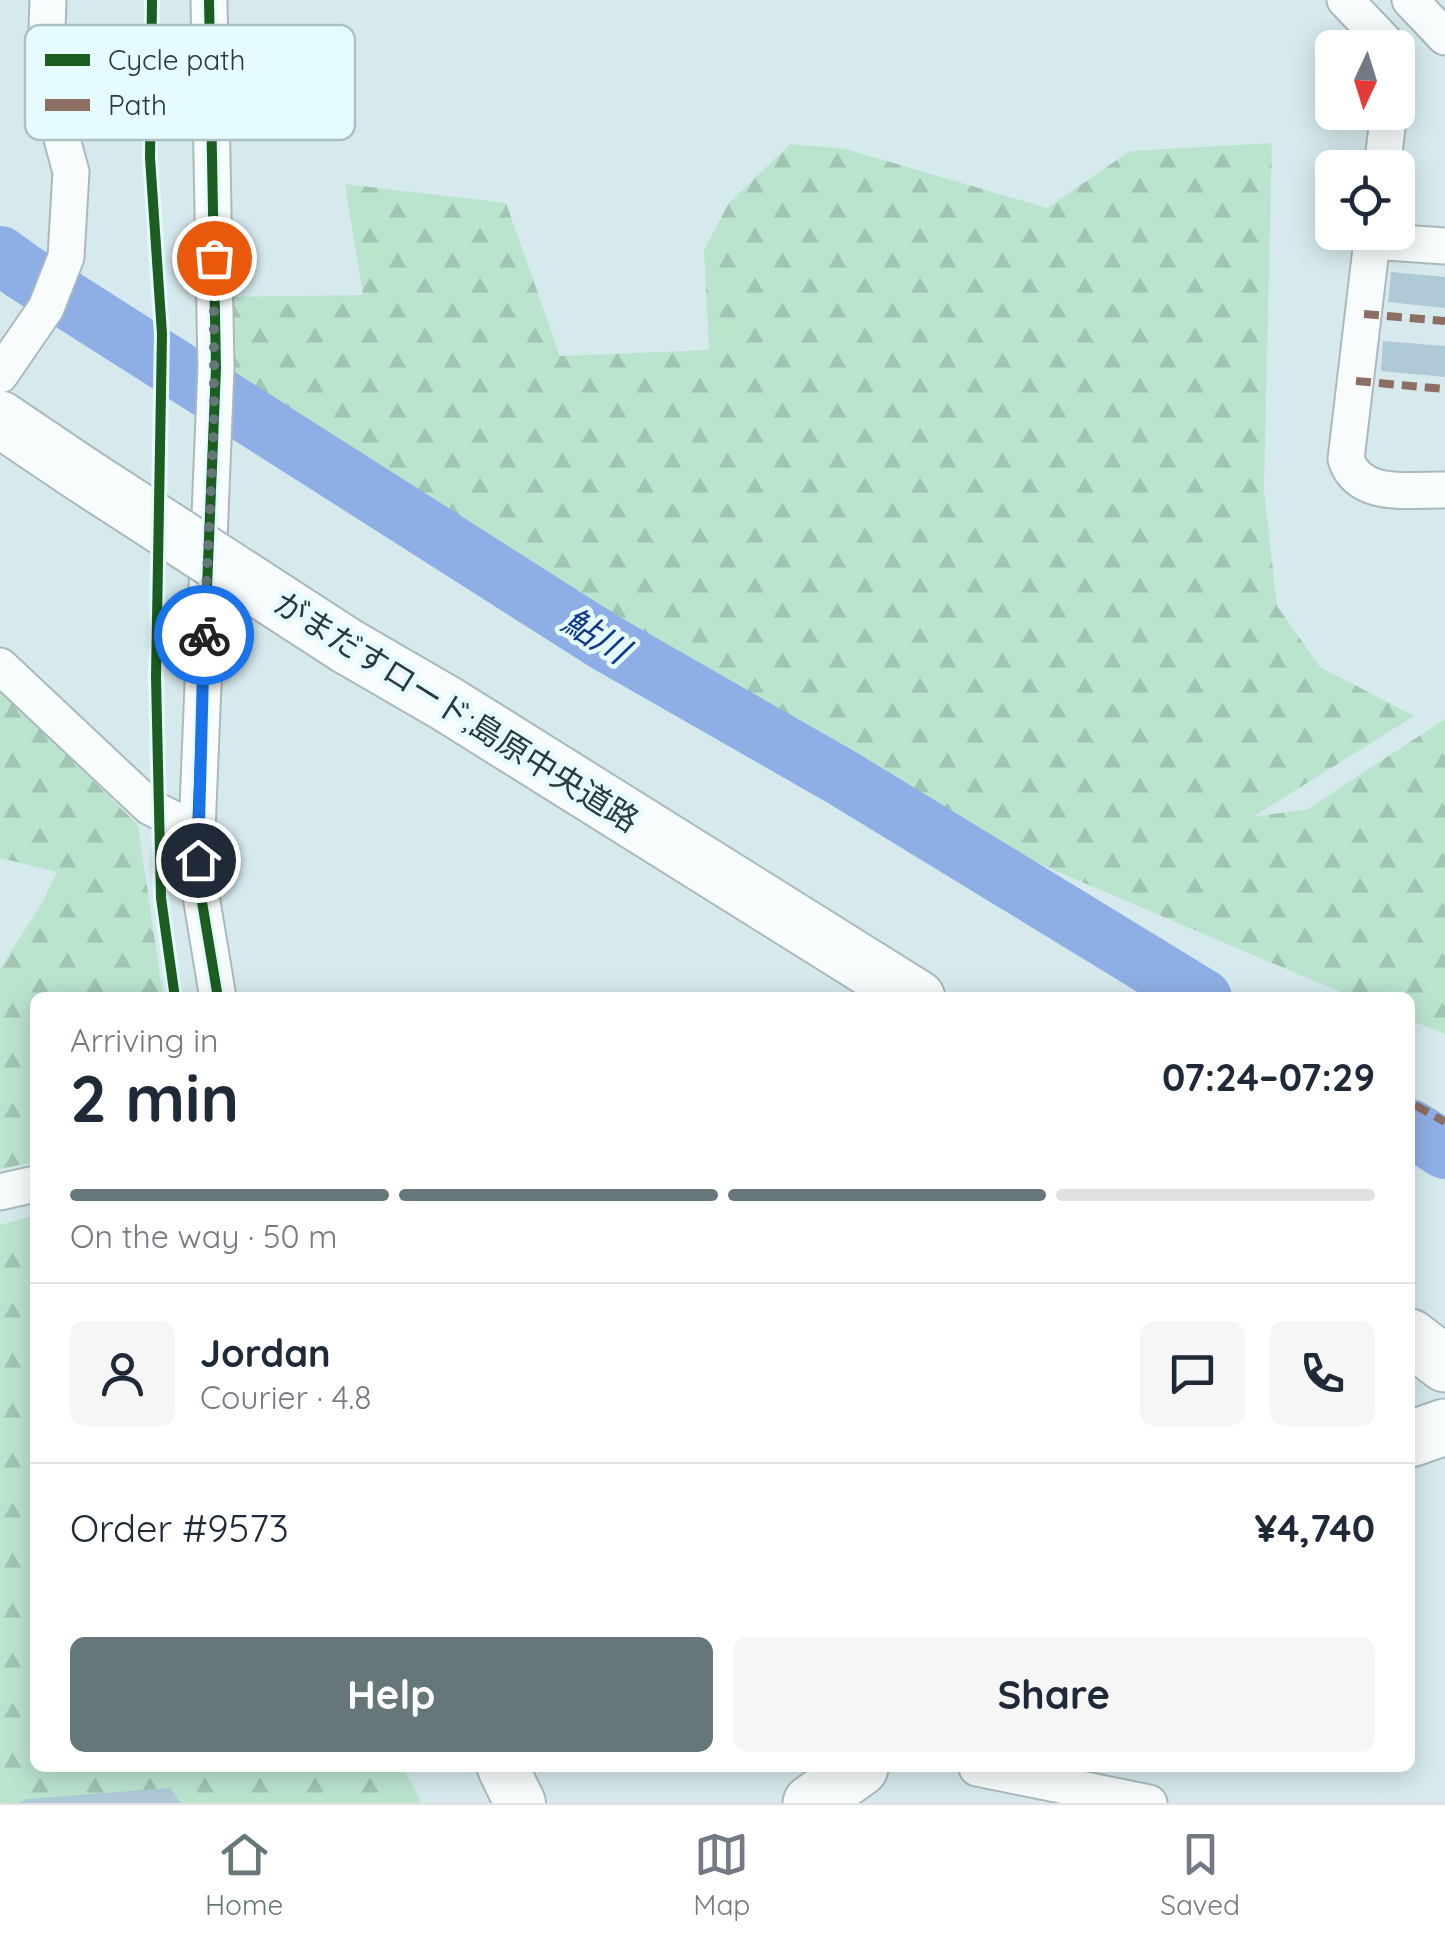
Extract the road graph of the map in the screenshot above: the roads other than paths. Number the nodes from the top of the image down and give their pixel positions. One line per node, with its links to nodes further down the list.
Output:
1 (48, 0): 5 (street)
2 (210, 0): 6 (street)
3 (1345, 0): 7 (street)
4 (1410, 0): 8 (street)
5 (47, 25)
6 (210, 25)
7 (1374, 30)
8 (1445, 37)
9 (62, 140): 14 (street)
10 (212, 140): 18 (street)
11 (1415, 242): 12 (street)
12 (1445, 246)
13 (1370, 250): 16 (street)
14 (0, 375)
15 (0, 419): 20 (highway, がまだすロード;島原中央道路, bridge)
16 (1445, 490)
17 (0, 666): 18 (street)
18 (197, 831): 19 (street)
19 (223, 992)
20 (908, 992)
21 (30, 1185): 22 (street)
22 (0, 1192)
23 (1445, 1427): 24 (highway)
24 (1415, 1437)
25 (505, 1772): 28 (street)
26 (854, 1772): 29 (highway)
27 (997, 1772): 30 (street)
28 (520, 1803)
29 (810, 1803)
30 (1149, 1803)

